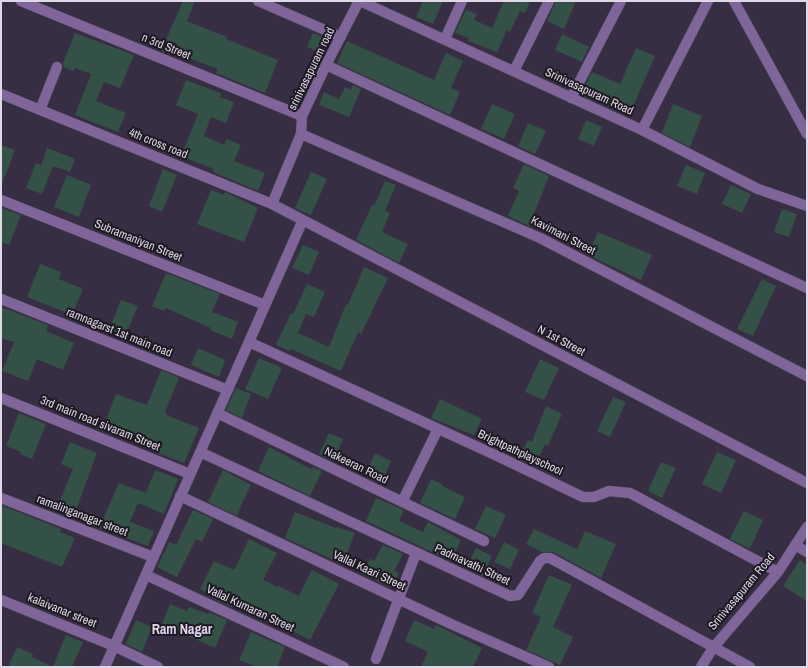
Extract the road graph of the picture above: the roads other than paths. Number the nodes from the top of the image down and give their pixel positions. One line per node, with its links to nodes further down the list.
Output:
1 (21, 1): 17 (street, n 3rd Street)
2 (258, 1): 9 (street)
3 (360, 1): 9 (street, srinivasapuram road); 10 (street, Srinivasapuram Road)
4 (462, 1): 10 (street)
5 (549, 1): 13 (street)
6 (621, 1): 15 (street)
7 (708, 1): 18 (street)
8 (734, 1): 20 (street)
9 (341, 37): 11 (street, srinivasapuram road)
10 (445, 39): 13 (street, Srinivasapuram Road)
11 (326, 65): 17 (street, srinivasapuram road); 25 (street)
12 (57, 67): 16 (street)
13 (514, 71): 15 (street, Srinivasapuram Road)
14 (1, 94): 16 (street, 4th cross road)
15 (571, 98): 18 (street, Srinivasapuram Road)
16 (40, 110): 22 (street, 4th cross road)
17 (302, 116): 19 (street, srinivasapuram road)
18 (642, 130): 23 (street, Srinivasapuram Road)
19 (301, 134): 22 (street, srinivasapuram road); 29 (street, Kavimani Street)
20 (807, 134)
21 (1, 200): 27 (street, Subramaniyan Street)
22 (272, 204): 24 (street, 4th cross road)
23 (807, 206)
24 (302, 222): 27 (street); 36 (street, N 1st Street)
25 (807, 288)
26 (1, 299): 30 (street, ramnagarst 1st main road)
27 (265, 305): 28 (street)
28 (249, 342): 30 (street); 33 (street, Brightpathplayschool)
29 (807, 376)
30 (228, 390): 32 (street)
31 (1, 398): 35 (street, 3rd main road sivaram Street)
32 (217, 413): 34 (street); 39 (street, Nakeeran Road)
33 (438, 428): 39 (street); 46 (street, Brightpathplayschool)
34 (200, 452): 35 (street); 44 (street, Padmavathi Street)
35 (190, 474): 37 (street)
36 (807, 483)
37 (180, 496): 45 (street); 48 (street, Vallal Kaari Street)
38 (1, 498): 45 (street, ramalinganagar street)
39 (402, 502): 41 (street, Nakeeran Road)
40 (807, 527): 42 (street, Srinivasapuram Road)
41 (484, 541)
42 (795, 545): 43 (street); 46 (street, Srinivasapuram Road)
43 (807, 552)
44 (416, 553): 48 (street); 51 (street, Padmavathi Street)
45 (154, 557): 47 (street)
46 (778, 572): 51 (street, Srinivasapuram Road)
47 (146, 575): 50 (street); 55 (street, Vallal Kumaran Street)
48 (399, 599): 52 (street); 56 (street, Vallal Kaari Street)
49 (1, 600): 50 (street, kalaivanar street)
50 (114, 646): 53 (street); 54 (street, kalaivanar street)
51 (713, 648): 57 (street, Srinivasapuram Road); 58 (street)
52 (376, 659)
53 (105, 667)
54 (158, 667)
55 (344, 667)
56 (548, 667)
57 (701, 667)
58 (750, 667)

